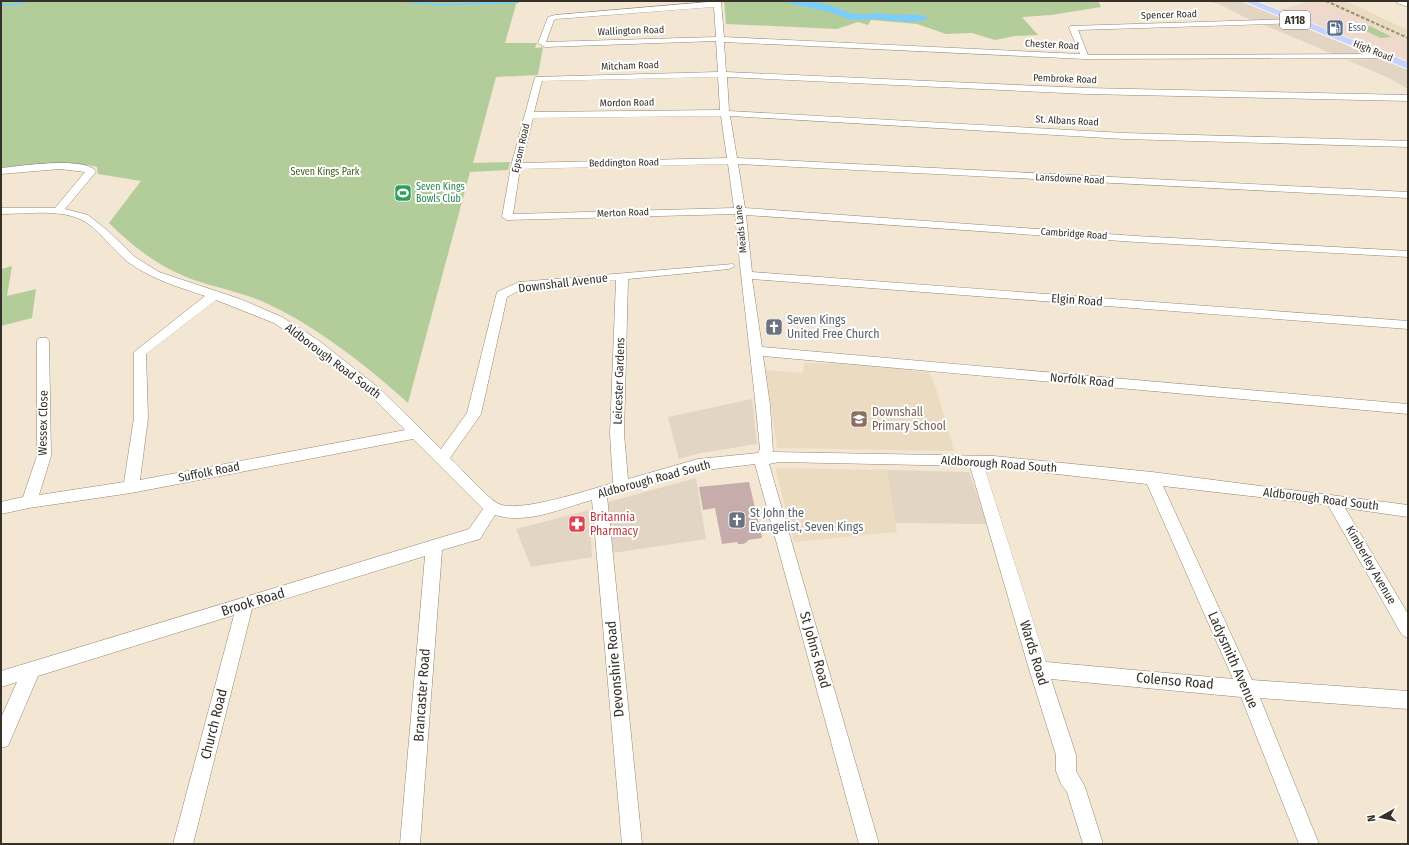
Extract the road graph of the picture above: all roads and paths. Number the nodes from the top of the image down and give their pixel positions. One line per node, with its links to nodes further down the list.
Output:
1 (1248, 1): 4 (main road, High Road / A118)
2 (717, 3): 3 (street); 5 (street, Meads Lane)
3 (667, 4): 5 (street, Wallington Road)
4 (1297, 20): 6 (main road, High Road / A118); 7 (street, Spencer Road)
5 (720, 39): 7 (street, Chester Road); 9 (street, Meads Lane)
6 (1384, 56): 7 (street, Chester Road); 8 (main road, High Road / A118)
7 (1085, 57)
8 (1408, 66)
9 (722, 74): 10 (street, Mitcham Road); 11 (street, Pembroke Road); 12 (street, Meads Lane)
10 (538, 79): 13 (street, Epsom Road)
11 (1408, 98)
12 (725, 113): 13 (street, Mordon Road); 14 (street, St. Albans Road); 15 (street, Meads Lane)
13 (528, 115): 16 (street, Epsom Road)
14 (1408, 144)
15 (732, 161): 16 (street, Beddington Road); 18 (street, Lansdowne Road); 21 (street, Meads Lane)
16 (516, 166): 22 (street, Epsom Road)
17 (1, 171): 20 (street)
18 (1408, 195)
19 (1, 211): 20 (street, Aldborough Road South)
20 (58, 211): 27 (street, Aldborough Road South)
21 (740, 211): 22 (street, Merton Road); 23 (street, Cambridge Road); 25 (street, Meads Lane)
22 (507, 217)
23 (1408, 254)
24 (729, 266): 26 (street, Downshall Avenue)
25 (746, 275): 28 (street, Elgin Road); 30 (street, Meads Lane)
26 (622, 276): 33 (street, Downshall Avenue); 38 (street, Leicester Gardens)
27 (213, 296): 32 (street, Aldborough Road South); 37 (street)
28 (1408, 325)
29 (43, 341): 41 (street, Wessex Close)
30 (756, 351): 31 (street, Norfolk Road); 34 (street, Meads Lane)
31 (1408, 410)
32 (416, 433): 33 (street, Aldborough Road South); 37 (street, Suffolk Road)
33 (443, 457): 43 (street, Aldborough Road South)
34 (764, 457): 35 (street, Aldborough Road South); 38 (street, Aldborough Road South); 57 (street, St Johns Road)
35 (975, 460): 36 (street, Aldborough Road South); 48 (street, Wards Road)
36 (1152, 478): 40 (street, Aldborough Road South); 51 (street, Ladysmith Avenue)
37 (131, 487): 41 (street, Suffolk Road)
38 (621, 487): 39 (street, Aldborough Road South)
39 (599, 493): 43 (street, Aldborough Road South); 56 (street, Devonshire Road)
40 (1334, 500): 44 (street, Aldborough Road South); 47 (street, Kimberley Avenue)
41 (29, 502): 42 (street, Suffolk Road)
42 (1, 508)
43 (492, 508): 45 (street, Brook Road)
44 (1408, 511)
45 (434, 546): 46 (street, Brook Road); 55 (street, Brancaster Road)
46 (245, 604): 49 (street, Brook Road); 54 (street, Church Road)
47 (1408, 630)
48 (1038, 669): 51 (street, Colenso Road); 58 (street, Wards Road)
49 (31, 671): 50 (street, Brook Road); 53 (street)
50 (1, 679)
51 (1246, 687): 52 (street, Colenso Road); 59 (street, Ladysmith Avenue)
52 (1408, 700)
53 (1, 739)
54 (183, 844)
55 (410, 844)
56 (632, 844)
57 (869, 844)
58 (1093, 844)
59 (1309, 844)

